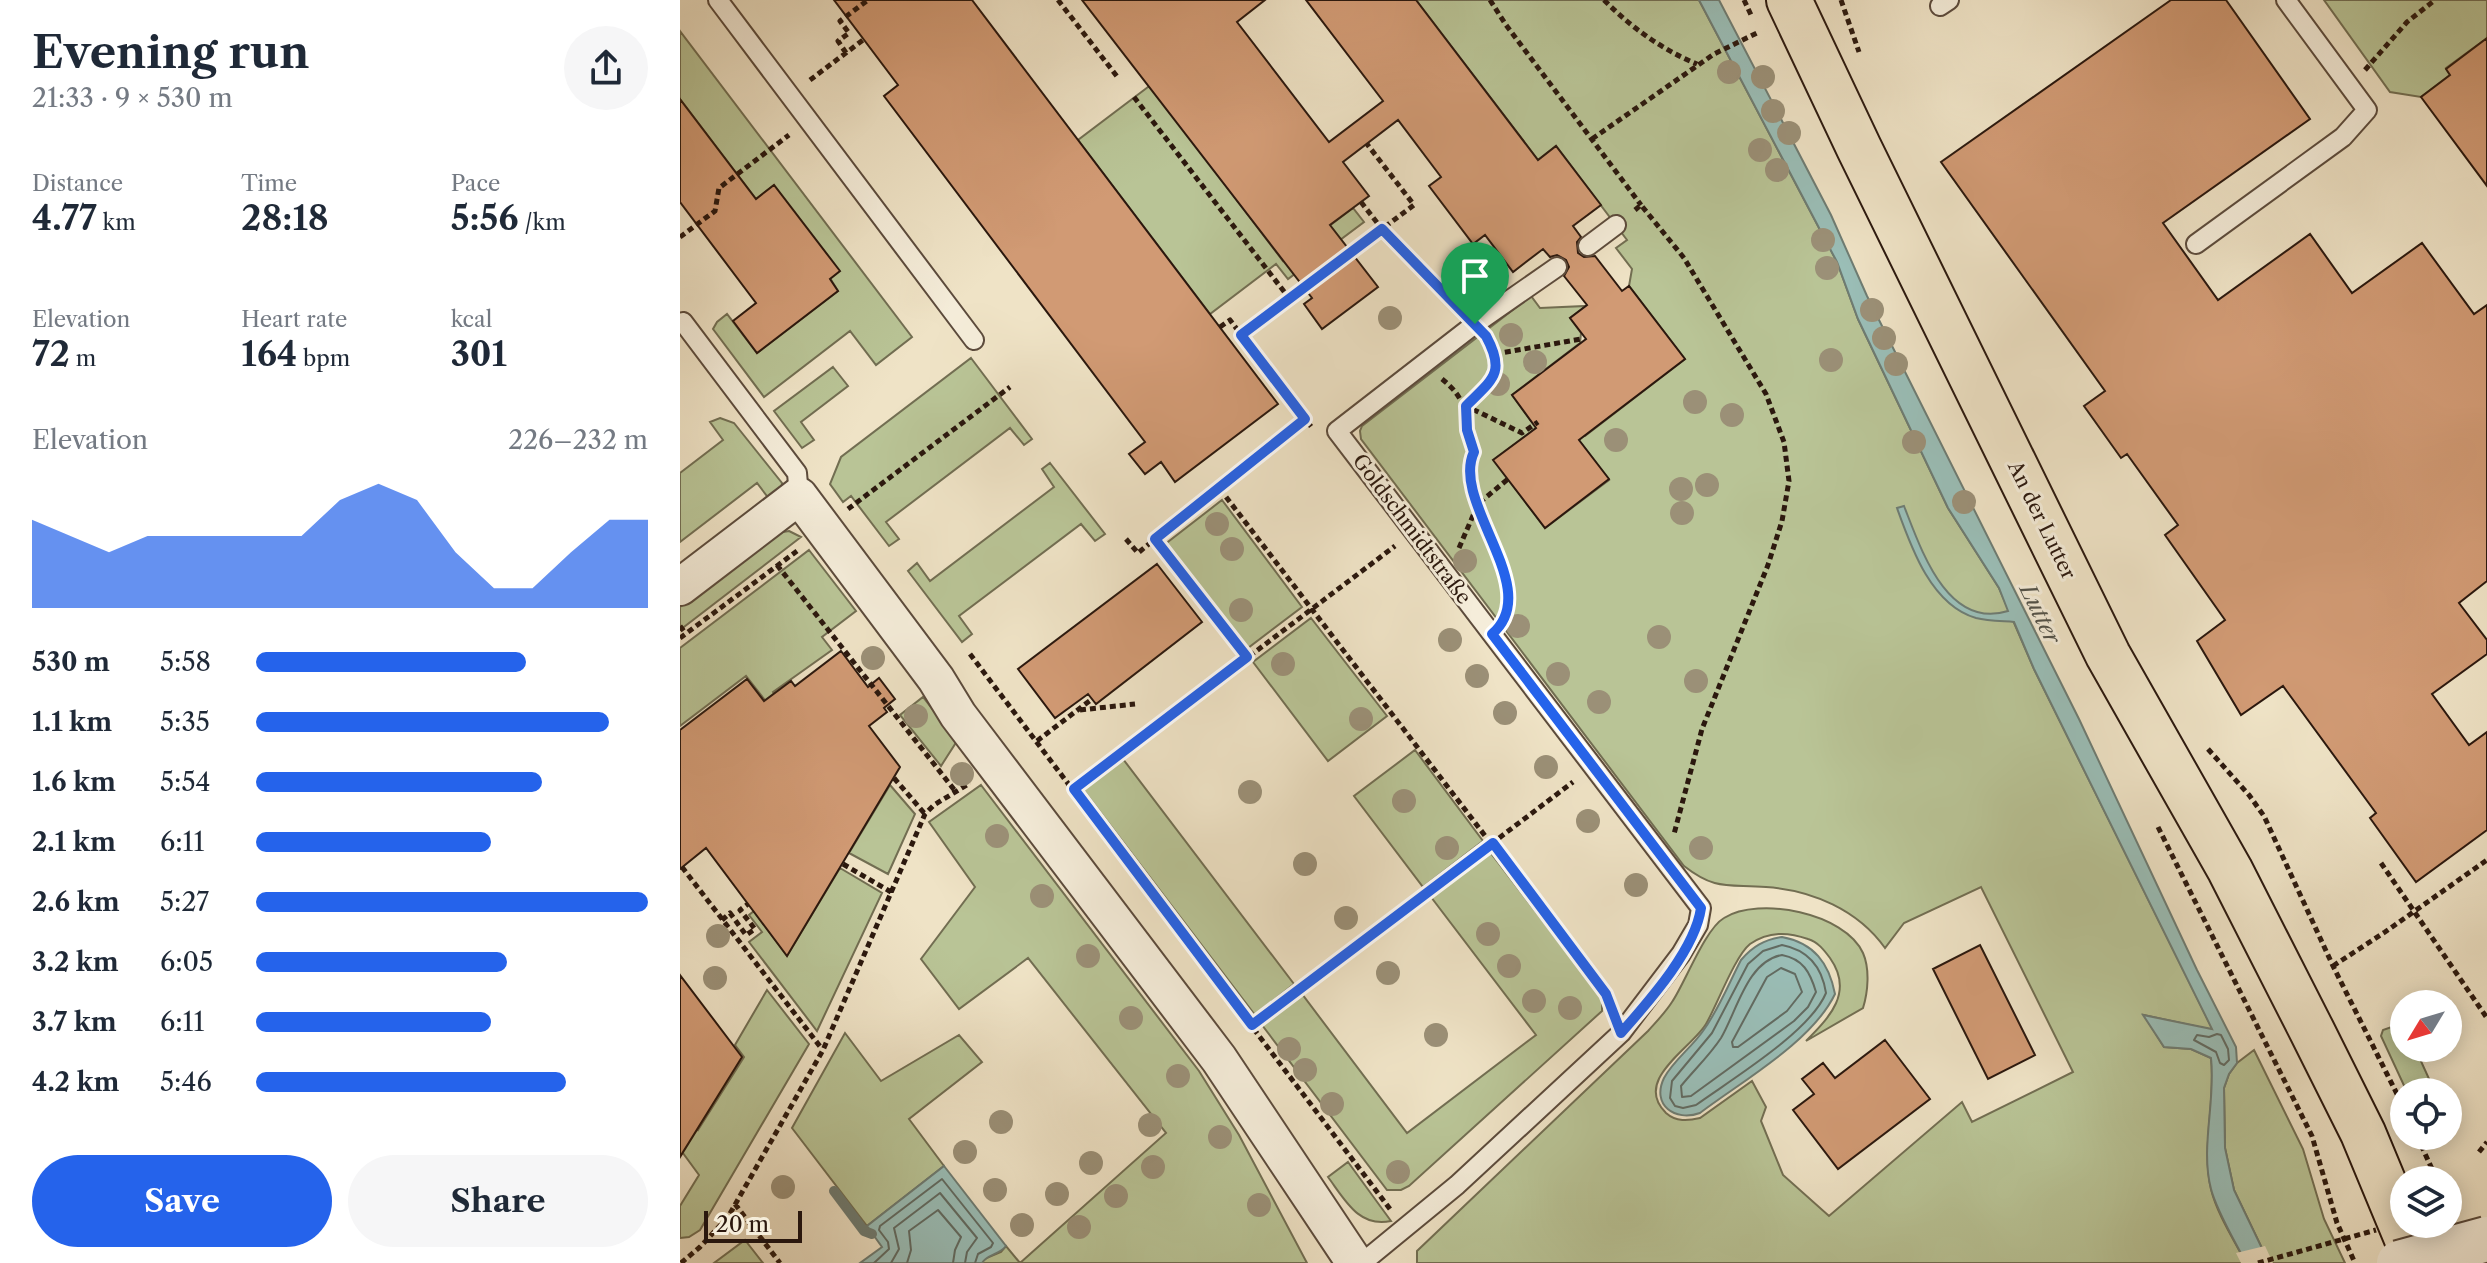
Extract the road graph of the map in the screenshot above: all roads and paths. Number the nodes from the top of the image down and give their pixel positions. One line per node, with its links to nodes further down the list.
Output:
1 (718, 0): 17 (lane)
2 (868, 0): 11 (path)
3 (1058, 0): 13 (path)
4 (1490, 0): 18 (path)
5 (1604, 0): 12 (path)
6 (1789, 0): 84 (main road, An der Lutter)
7 (2286, 0): 15 (lane)
8 (2435, 0): 15 (path)
9 (1759, 32): 12 (path)
10 (863, 40): 11 (path)
11 (846, 53): 14 (path)
12 (1698, 64): 18 (path)
13 (1119, 79)
14 (806, 83)
15 (2350, 88): 26 (lane)
16 (1134, 97): 29 (path)
17 (809, 120): 25 (path); 35 (lane)
18 (1592, 139): 21 (path)
19 (1367, 144): 24 (path)
20 (1361, 202): 24 (path)
21 (1641, 205)
22 (1653, 220): 72 (path)
23 (1616, 225): 27 (lane)
24 (1382, 229): 29 (path); 31 (path)
25 (680, 237)
26 (2196, 244)
27 (1588, 246)
28 (1557, 267): 31 (lane, Goldschmidtstraße)
29 (1289, 298): 33 (path)
30 (683, 322): 45 (lane)
31 (1475, 324): 36 (path); 37 (lane, Goldschmidtstraße)
32 (1220, 327): 33 (path)
33 (1241, 335): 40 (path)
34 (1581, 339): 36 (path)
35 (974, 340)
36 (1495, 354): 39 (path)
37 (1425, 362): 39 (path); 48 (lane, Goldschmidtstraße)
38 (1010, 387): 47 (path)
39 (1466, 406): 41 (path); 46 (path)
40 (1305, 419): 42 (path); 44 (path)
41 (1538, 422)
42 (1314, 431)
43 (1508, 479): 46 (path)
44 (1220, 489): 50 (path); 54 (path)
45 (799, 496): 47 (street); 53 (street)
46 (1478, 504): 52 (path); 56 (path)
47 (824, 530): 51 (path); 97 (street)
48 (1414, 531): 52 (lane, Goldschmidtstraße); 54 (path)
49 (1126, 539): 50 (path)
50 (1155, 539): 59 (path)
51 (777, 565): 57 (path); 67 (path)
52 (1447, 574): 56 (lane, Goldschmidtstraße)
53 (680, 587)
54 (1312, 608): 59 (path); 71 (path)
55 (680, 626): 57 (path)
56 (1492, 634): 64 (lane, Goldschmidtstraße)
57 (683, 636)
58 (970, 654): 63 (path)
59 (1247, 657): 66 (path)
60 (1092, 699): 62 (path)
61 (1135, 704): 62 (path)
62 (1077, 710): 63 (path)
63 (1037, 741): 66 (path)
64 (1593, 767): 71 (path); 72 (lane, Goldschmidtstraße)
65 (894, 778): 69 (path)
66 (1074, 789): 83 (path)
67 (956, 792)
68 (945, 798): 69 (path)
69 (925, 814): 77 (path)
70 (2272, 833): 81 (path)
71 (1493, 843): 83 (path); 85 (path)
72 (1659, 853): 85 (lane, Goldschmidtstraße)
73 (2487, 860): 79 (path)
74 (2381, 863): 79 (path)
75 (843, 864): 77 (path)
76 (682, 867): 80 (path)
77 (891, 892): 86 (path)
78 (748, 904): 80 (path)
79 (2415, 911): 81 (path); 82 (path)
80 (722, 920): 86 (path)
81 (2333, 966): 87 (path)
82 (2487, 1018)
83 (1252, 1025): 92 (path)
84 (2312, 1031): 94 (main road, An der Lutter); 101 (main road, An der Lutter)
85 (1621, 1033): 92 (lane, Goldschmidtstraße)
86 (823, 1050): 91 (path)
87 (2390, 1080)
88 (2312, 1136): 100 (path)
89 (2487, 1142): 90 (path)
90 (2479, 1152)
91 (735, 1204): 95 (path); 96 (path)
92 (1405, 1229): 98 (lane, Goldschmidtstraße)
93 (2487, 1239): 94 (street, bridge)
94 (2398, 1251): 99 (path, bridge)
95 (681, 1263)
96 (780, 1263)
97 (1355, 1263)
98 (1362, 1263)
99 (2258, 1263)
100 (2355, 1263)
101 (2417, 1263)

